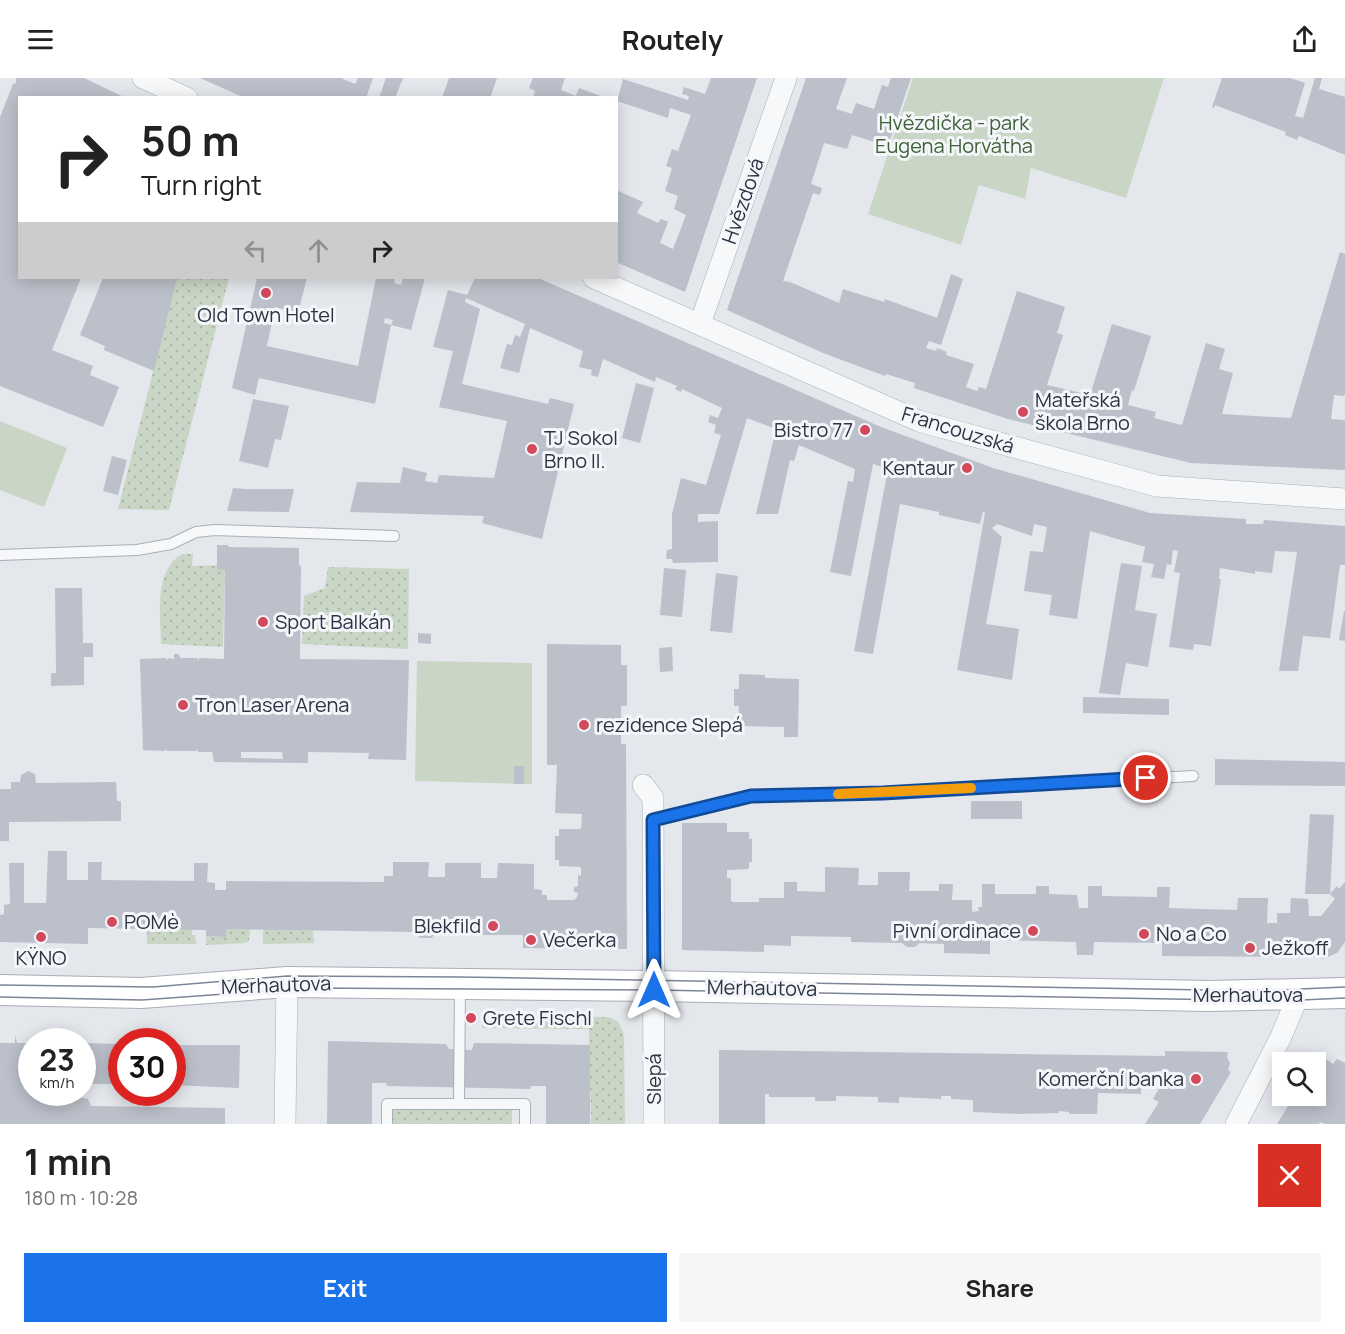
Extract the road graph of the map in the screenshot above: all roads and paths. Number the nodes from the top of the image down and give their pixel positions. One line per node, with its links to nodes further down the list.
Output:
1 (143, 78): 3 (street)
2 (786, 78): 5 (street, Hvězdová)
3 (183, 96)
4 (596, 279): 5 (street, Francouzská)
5 (700, 324): 6 (street, Francouzská)
6 (1345, 499)
7 (394, 536): 8 (lane)
8 (0, 555)
9 (1193, 776): 11 (lane)
10 (643, 785): 11 (street, Slepá)
11 (653, 820): 14 (street, Slepá)
12 (287, 982): 13 (street, Merhautova); 15 (street, Merhautova); 19 (street)
13 (460, 983): 14 (street, Merhautova); 18 (lane)
14 (654, 986): 17 (street, Merhautova); 22 (street, Slepá)
15 (0, 990)
16 (1345, 993): 17 (street, Merhautova)
17 (1296, 995): 23 (street)
18 (459, 1104): 20 (lane); 21 (lane)
19 (285, 1124)
20 (387, 1124)
21 (525, 1124)
22 (654, 1124)
23 (1236, 1124)

